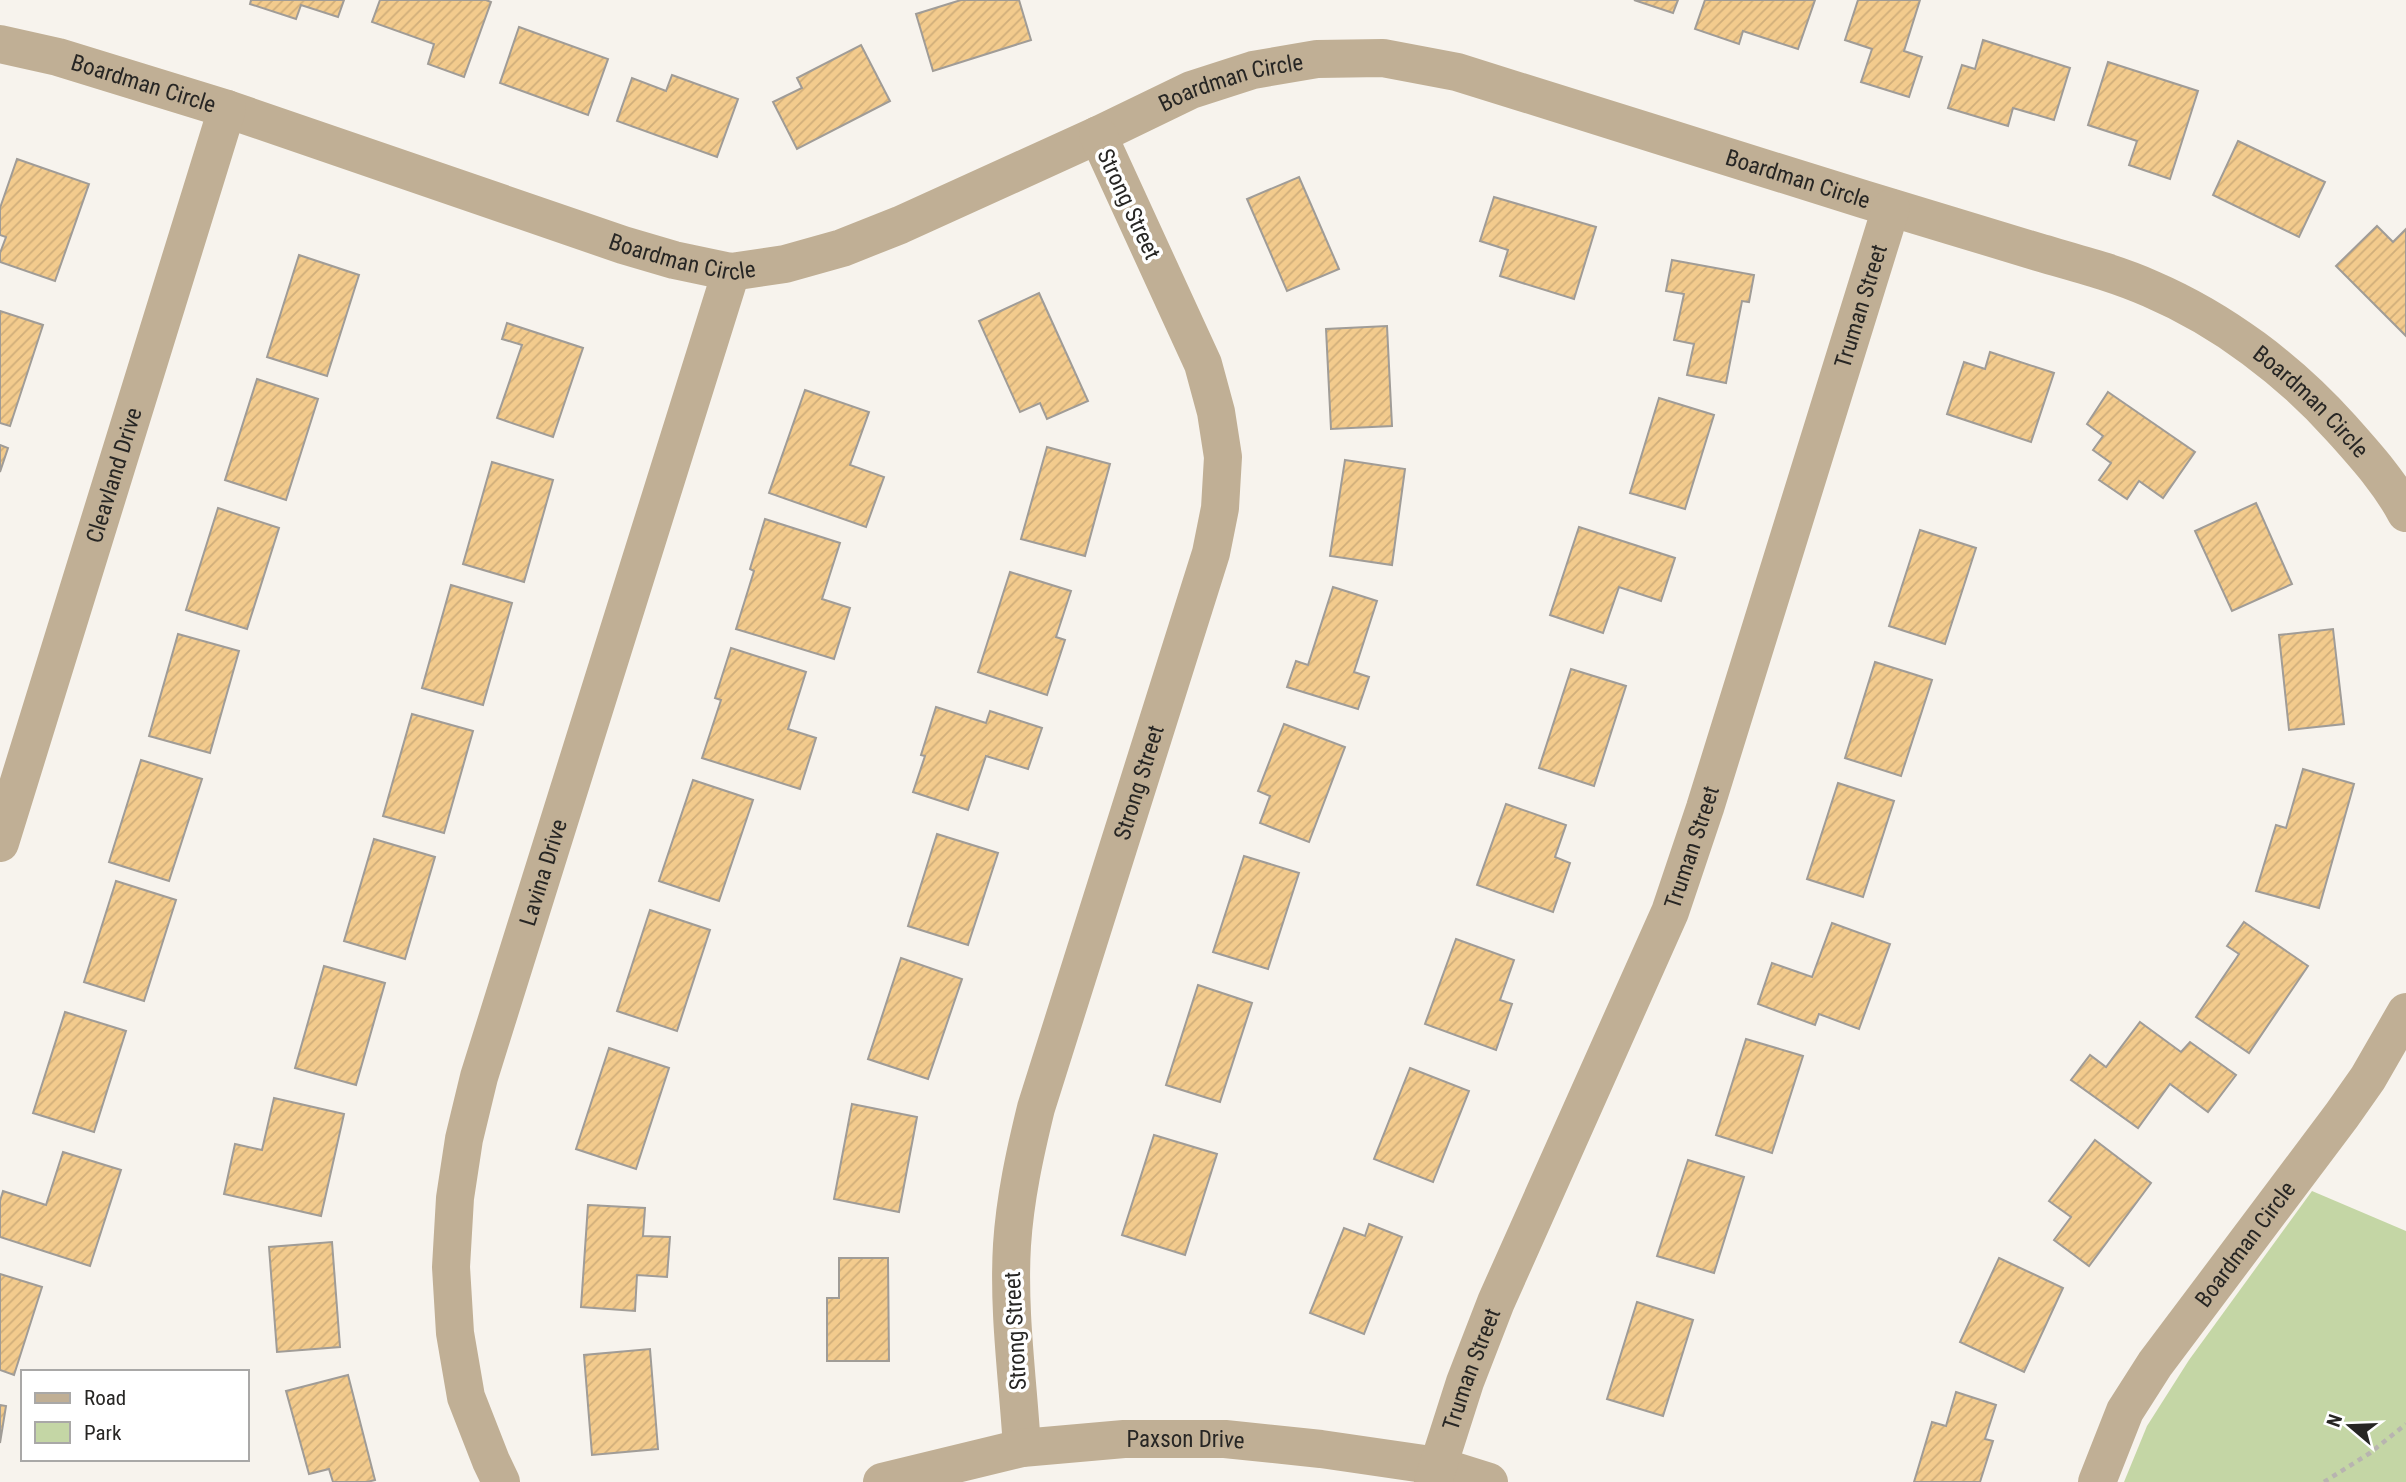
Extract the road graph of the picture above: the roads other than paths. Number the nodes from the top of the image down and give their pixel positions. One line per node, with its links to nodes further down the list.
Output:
1 (0, 44): 2 (street, Boardman Circle)
2 (227, 108): 5 (street, Boardman Circle); 7 (street, Cleavland Drive)
3 (1098, 135): 4 (street, Boardman Circle); 5 (street, Boardman Circle); 9 (street, Strong Street)
4 (1891, 208): 6 (street, Boardman Circle); 10 (street, Truman Street)
5 (731, 272): 11 (street, Lavina Drive)
6 (2406, 513)
7 (0, 843)
8 (2406, 1012): 14 (street, Boardman Circle)
9 (1022, 1448): 10 (street, Paxson Drive); 12 (street, Paxson Drive)
10 (1435, 1474): 13 (street, Paxson Drive)
11 (501, 1482)
12 (882, 1482)
13 (1489, 1482)
14 (2097, 1482)

